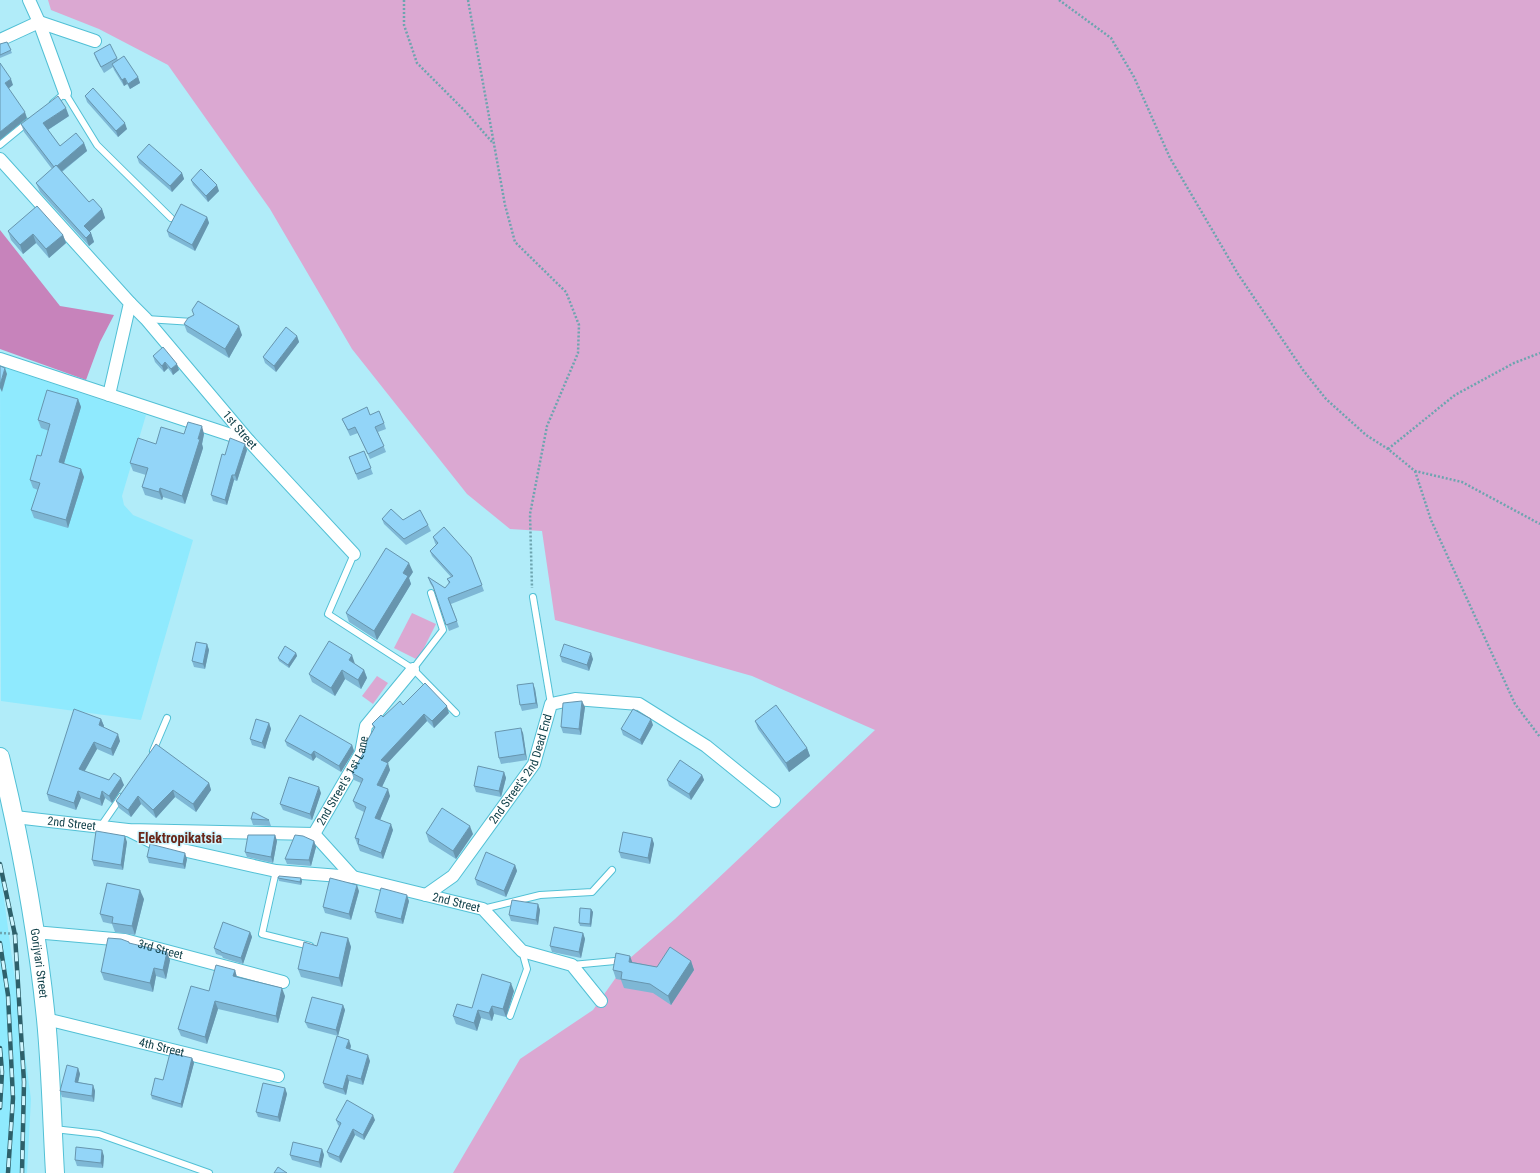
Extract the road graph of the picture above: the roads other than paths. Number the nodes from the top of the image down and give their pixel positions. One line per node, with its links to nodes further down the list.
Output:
1 (29, 0): 2 (street)
2 (39, 22): 3 (street); 4 (street); 5 (street)
3 (0, 40)
4 (95, 41)
5 (65, 93): 6 (lane); 10 (lane)
6 (47, 108)
7 (35, 117): 8 (lane)
8 (0, 145)
9 (0, 159): 11 (street, 1st Street)
10 (171, 218)
11 (130, 303): 12 (street, 1st Street); 15 (street)
12 (146, 319): 13 (lane); 16 (street, 1st Street)
13 (192, 322)
14 (0, 359): 15 (street)
15 (109, 395): 16 (street)
16 (249, 441): 17 (street, 1st Street)
17 (354, 554): 20 (lane)
18 (431, 593): 20 (lane)
19 (533, 597): 21 (lane)
20 (413, 669): 22 (lane); 31 (street, 2nd Street's 1st Lane)
21 (551, 704): 27 (street, 2nd Street's 2nd Dead End); 35 (street, 2nd Street's 2nd Dead End)
22 (456, 713)
23 (167, 718): 25 (lane)
24 (0, 757): 28 (main road, Gorijvari Street)
25 (148, 758)
26 (127, 789): 29 (lane)
27 (774, 802)
28 (15, 816): 29 (street, 2nd Street); 37 (main road, Gorijvari Street)
29 (101, 826): 30 (street, 2nd Street)
30 (128, 830): 31 (street, 2nd Street); 33 (street, 2nd Street)
31 (314, 834): 34 (street)
32 (612, 870): 36 (lane)
33 (276, 871): 34 (street, 2nd Street); 38 (lane)
34 (353, 877): 35 (street, 2nd Street)
35 (426, 894): 36 (street, 2nd Street)
36 (483, 909): 39 (street, 2nd Street)
37 (34, 932): 42 (street, 3rd Street); 45 (main road, Gorijvari Street)
38 (312, 946)
39 (522, 950): 41 (street); 44 (lane, 2nd Street)
40 (615, 961): 41 (lane)
41 (572, 964): 43 (street)
42 (284, 982)
43 (601, 1001)
44 (510, 1016)
45 (46, 1019): 46 (street, 4th Street); 47 (main road, Gorijvari Street)
46 (278, 1076)
47 (52, 1129): 48 (main road, Gorijvari Street); 49 (lane)
48 (55, 1173)
49 (209, 1173)

